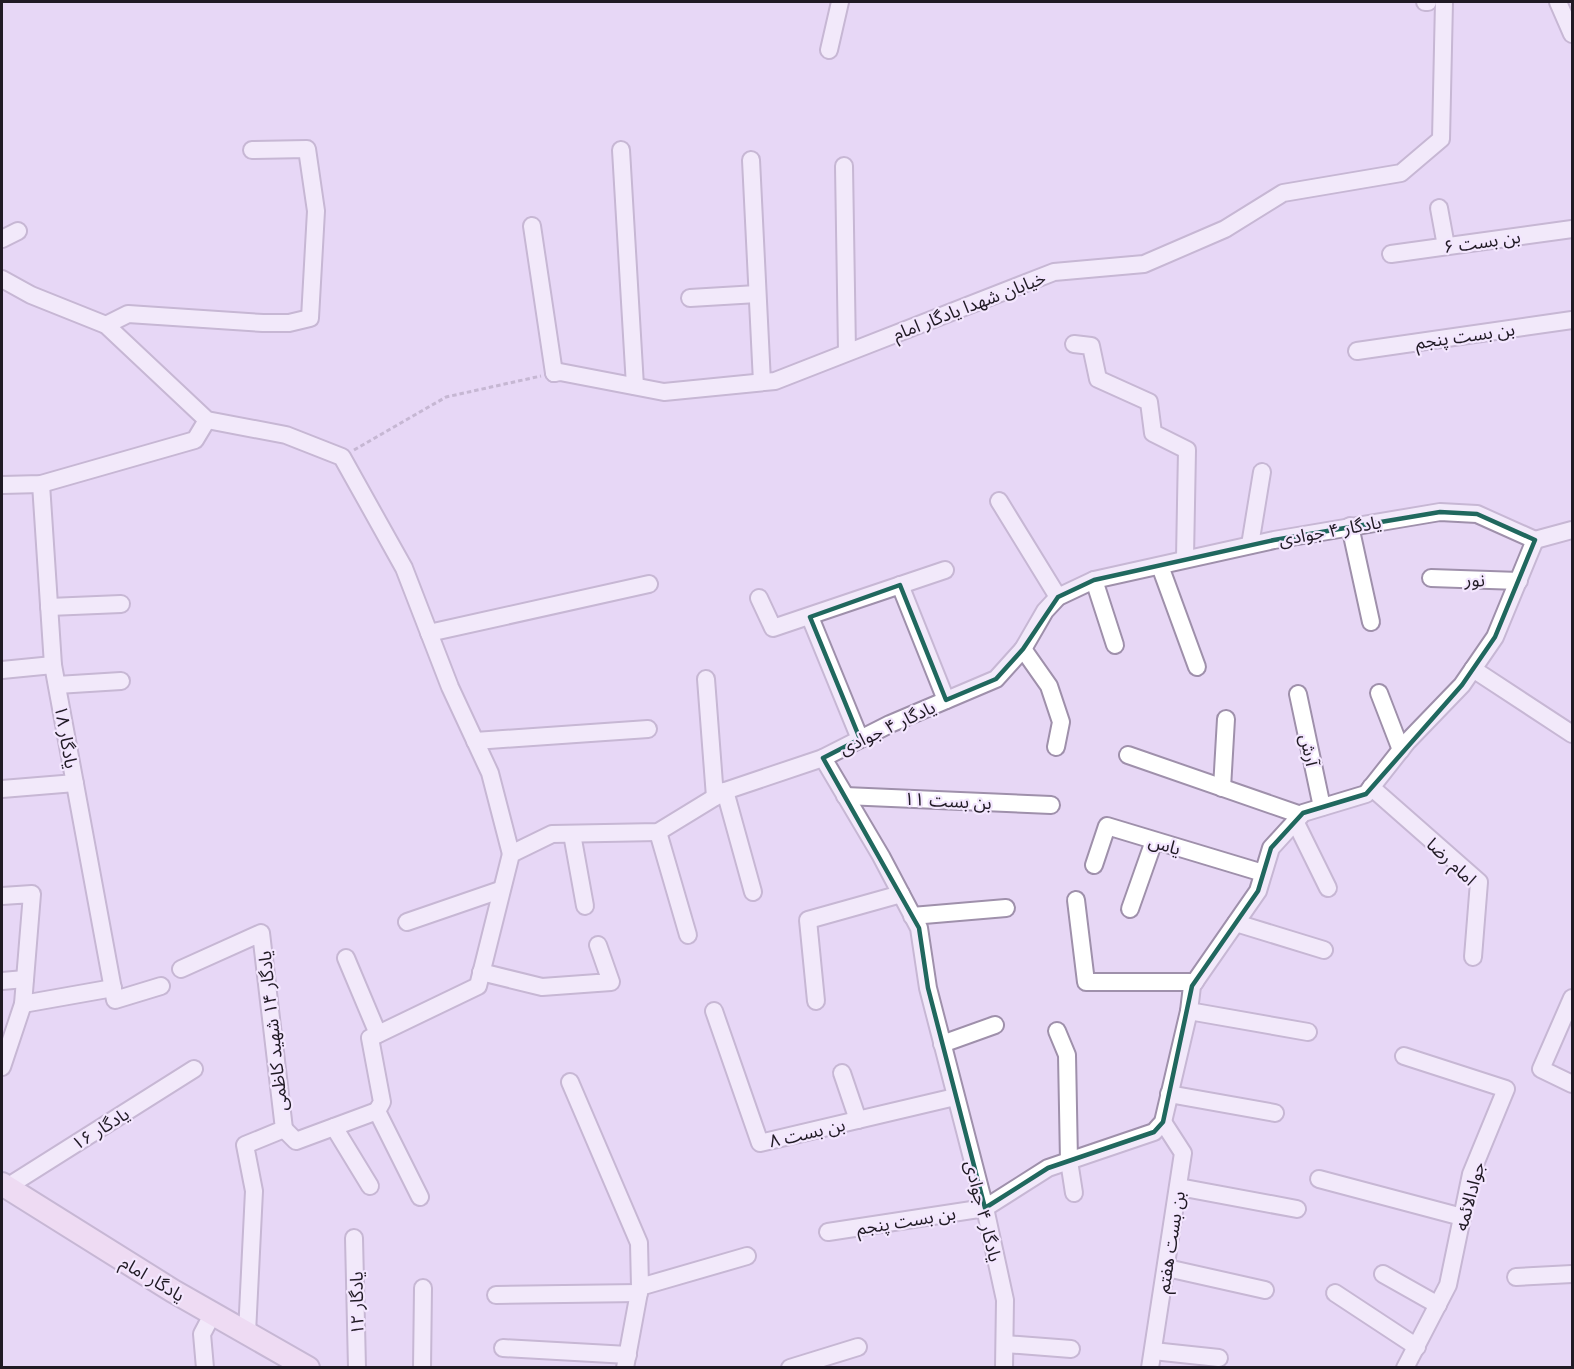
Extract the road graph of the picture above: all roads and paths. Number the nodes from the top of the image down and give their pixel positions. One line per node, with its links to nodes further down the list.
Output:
1 (840, 2): 5 (street)
2 (1444, 2): 24 (street, خیابان شهدا یادگار امام)
3 (1558, 2): 4 (street)
4 (1572, 34)
5 (829, 50)
6 (252, 150): 21 (street)
7 (621, 150): 27 (street)
8 (751, 160): 18 (street)
9 (844, 166): 24 (street)
10 (1439, 208): 15 (street)
11 (531, 229): 25 (street)
12 (1572, 229): 15 (street, بن بست ۶)
13 (18, 231): 14 (street)
14 (2, 239)
15 (1446, 246): 16 (street, بن بست ۶)
16 (1391, 254)
17 (2, 279): 21 (street)
18 (758, 294): 19 (street); 26 (street)
19 (690, 298)
20 (1572, 320): 23 (street, بن بست پنجم)
21 (106, 325): 28 (street)
22 (1074, 344): 38 (street)
23 (1357, 351)
24 (847, 352): 26 (street, خیابان شهدا یادگار امام)
25 (554, 373): 27 (street, خیابان شهدا یادگار امام); 29 (path)
26 (762, 382): 27 (street, خیابان شهدا یادگار امام)
27 (635, 386)
28 (207, 420): 29 (street); 31 (street)
29 (342, 457): 52 (street)
30 (1262, 472): 37 (street)
31 (41, 484): 32 (street); 49 (street, یادگار ۱۸)
32 (2, 485)
33 (999, 501): 46 (street)
34 (1350, 526): 36 (street, یادگار ۴ جوادی); 37 (street, یادگار ۴ جوادی); 51 (street)
35 (1572, 530): 36 (street)
36 (1536, 540): 43 (street)
37 (1250, 545): 38 (street, یادگار ۴ جوادی)
38 (1185, 558): 39 (street, یادگار ۴ جوادی)
39 (1160, 566): 42 (street, یادگار ۴ جوادی); 56 (street)
40 (945, 570): 45 (street)
41 (1431, 578): 43 (street, نور)
42 (1094, 580): 46 (street, یادگار ۴ جوادی); 53 (street)
43 (1519, 581): 57 (street)
44 (649, 584): 52 (street)
45 (900, 585): 50 (street); 64 (street)
46 (1058, 597): 54 (street, یادگار ۴ جوادی)
47 (759, 598): 50 (street)
48 (121, 604): 49 (street)
49 (49, 606): 55 (street, یادگار ۱۸)
50 (810, 617): 68 (street)
51 (1371, 622)
52 (429, 633): 69 (street)
53 (1115, 645)
54 (1023, 649): 64 (street, یادگار ۴ جوادی); 70 (street)
55 (53, 665): 58 (street); 61 (street, یادگار ۱۸)
56 (1197, 667)
57 (1473, 669): 67 (street); 71 (street)
58 (2, 670)
59 (706, 679): 78 (street)
60 (121, 681): 61 (street)
61 (57, 685): 74 (street, یادگار ۱۸)
62 (1379, 693): 71 (street)
63 (1298, 694): 81 (street, آرش)
64 (946, 700): 68 (street, یادگار ۴ جوادی)
65 (1226, 718): 76 (street)
66 (648, 729): 69 (street)
67 (1572, 734)
68 (860, 739): 73 (street, یادگار ۴ جوادی)
69 (475, 741): 86 (street)
70 (1056, 747)
71 (1401, 750): 75 (street)
72 (1128, 755): 76 (street)
73 (822, 758): 78 (street); 79 (street, یادگار ۴ جوادی)
74 (75, 783): 77 (street); 112 (street, یادگار ۱۸)
75 (1371, 787): 81 (street); 104 (street, امام رضا)
76 (1222, 788): 82 (street)
77 (2, 789)
78 (720, 794): 83 (street); 91 (street)
79 (845, 796): 80 (street, بن بست ۱۱); 92 (street, یادگار ۴ جوادی)
80 (1051, 805)
81 (1322, 807): 82 (street)
82 (1298, 818): 88 (street); 89 (street)
83 (658, 832): 84 (street); 101 (street)
84 (572, 834): 86 (street); 95 (street)
85 (1154, 841): 87 (street, یاس); 88 (street, یاس); 97 (street)
86 (511, 854): 90 (street)
87 (1094, 865)
88 (1263, 873): 100 (street)
89 (1328, 888)
90 (500, 890): 99 (street); 107 (street)
91 (753, 892)
92 (901, 894): 98 (street, یادگار ۴ جوادی); 114 (street)
93 (2, 896): 108 (street)
94 (1076, 900): 110 (street)
95 (585, 906)
96 (1006, 908): 98 (street)
97 (1130, 909)
98 (912, 916): 122 (street, یادگار ۴ جوادی)
99 (407, 922)
100 (1236, 922): 103 (street); 110 (street)
101 (688, 935)
102 (598, 945): 107 (street)
103 (1324, 950)
104 (1473, 957)
105 (346, 958): 121 (street)
106 (181, 969): 136 (street, یادگار ۱۴ شهید کاظمی)
107 (481, 972): 121 (street)
108 (25, 979): 109 (street); 115 (street)
109 (2, 981)
110 (1195, 982): 117 (street)
111 (161, 986): 112 (street)
112 (113, 988): 115 (street)
113 (1572, 998): 128 (street)
114 (816, 1001)
115 (23, 1004): 124 (street)
116 (714, 1011): 133 (street, بن بست ۸)
117 (1189, 1011): 120 (street); 129 (street)
118 (995, 1025): 122 (street)
119 (1057, 1031): 137 (street)
120 (1308, 1032)
121 (378, 1034): 131 (street)
122 (942, 1044): 130 (street, یادگار ۴ جوادی)
123 (1404, 1056): 146 (street, جوادالائمه)
124 (2, 1067)
125 (194, 1069): 139 (street, یادگار ۱۶)
126 (842, 1073): 133 (street)
127 (570, 1082): 155 (street)
128 (1572, 1084)
129 (1170, 1094): 132 (street); 134 (street)
130 (955, 1097): 133 (street, بن بست ۸); 144 (street, یادگار ۴ جوادی)
131 (377, 1112): 135 (street); 143 (street)
132 (1275, 1113)
133 (858, 1120)
134 (1163, 1122): 137 (street); 141 (street, بن بست هفتم)
135 (334, 1127): 136 (street); 140 (street)
136 (284, 1129): 161 (street, یادگار ۱۴ شهید کاظمی)
137 (1069, 1161): 142 (street); 144 (street)
138 (1319, 1179): 146 (street)
139 (4, 1186): 160 (main road, یادگار امام)
140 (370, 1186)
141 (1179, 1187): 145 (street); 150 (street, بن بست هفتم)
142 (1074, 1193)
143 (420, 1197)
144 (985, 1208): 147 (street, بن بست پنجم); 162 (street, یادگار ۴ جوادی)
145 (1297, 1209)
146 (1462, 1217): 159 (street, جوادالائمه)
147 (828, 1232)
148 (354, 1238): 172 (street, یادگار ۱۲)
149 (747, 1256): 155 (street)
150 (1167, 1268): 156 (street); 168 (street, بن بست هفتم)
151 (1383, 1274): 159 (street)
152 (1572, 1274): 153 (street)
153 (1516, 1277)
154 (423, 1287): 173 (street)
155 (640, 1290): 158 (street); 169 (street)
156 (1265, 1290)
157 (1335, 1293): 164 (street)
158 (496, 1294)
159 (1438, 1305): 164 (street, جوادالائمه)
160 (213, 1313): 161 (main road, یادگار امام); 170 (street)
161 (247, 1333): 171 (main road, یادگار امام)
162 (1005, 1344): 166 (street); 175 (street, یادگار ۴ جوادی)
163 (858, 1347): 174 (street)
164 (1417, 1347): 176 (street, جوادالائمه)
165 (503, 1348): 169 (street)
166 (1071, 1349)
167 (1219, 1358): 168 (street)
168 (1151, 1359)
169 (627, 1361)
170 (204, 1367)
171 (308, 1368)
172 (357, 1368)
173 (422, 1368)
174 (790, 1368)
175 (1004, 1368)
176 (1405, 1368)

